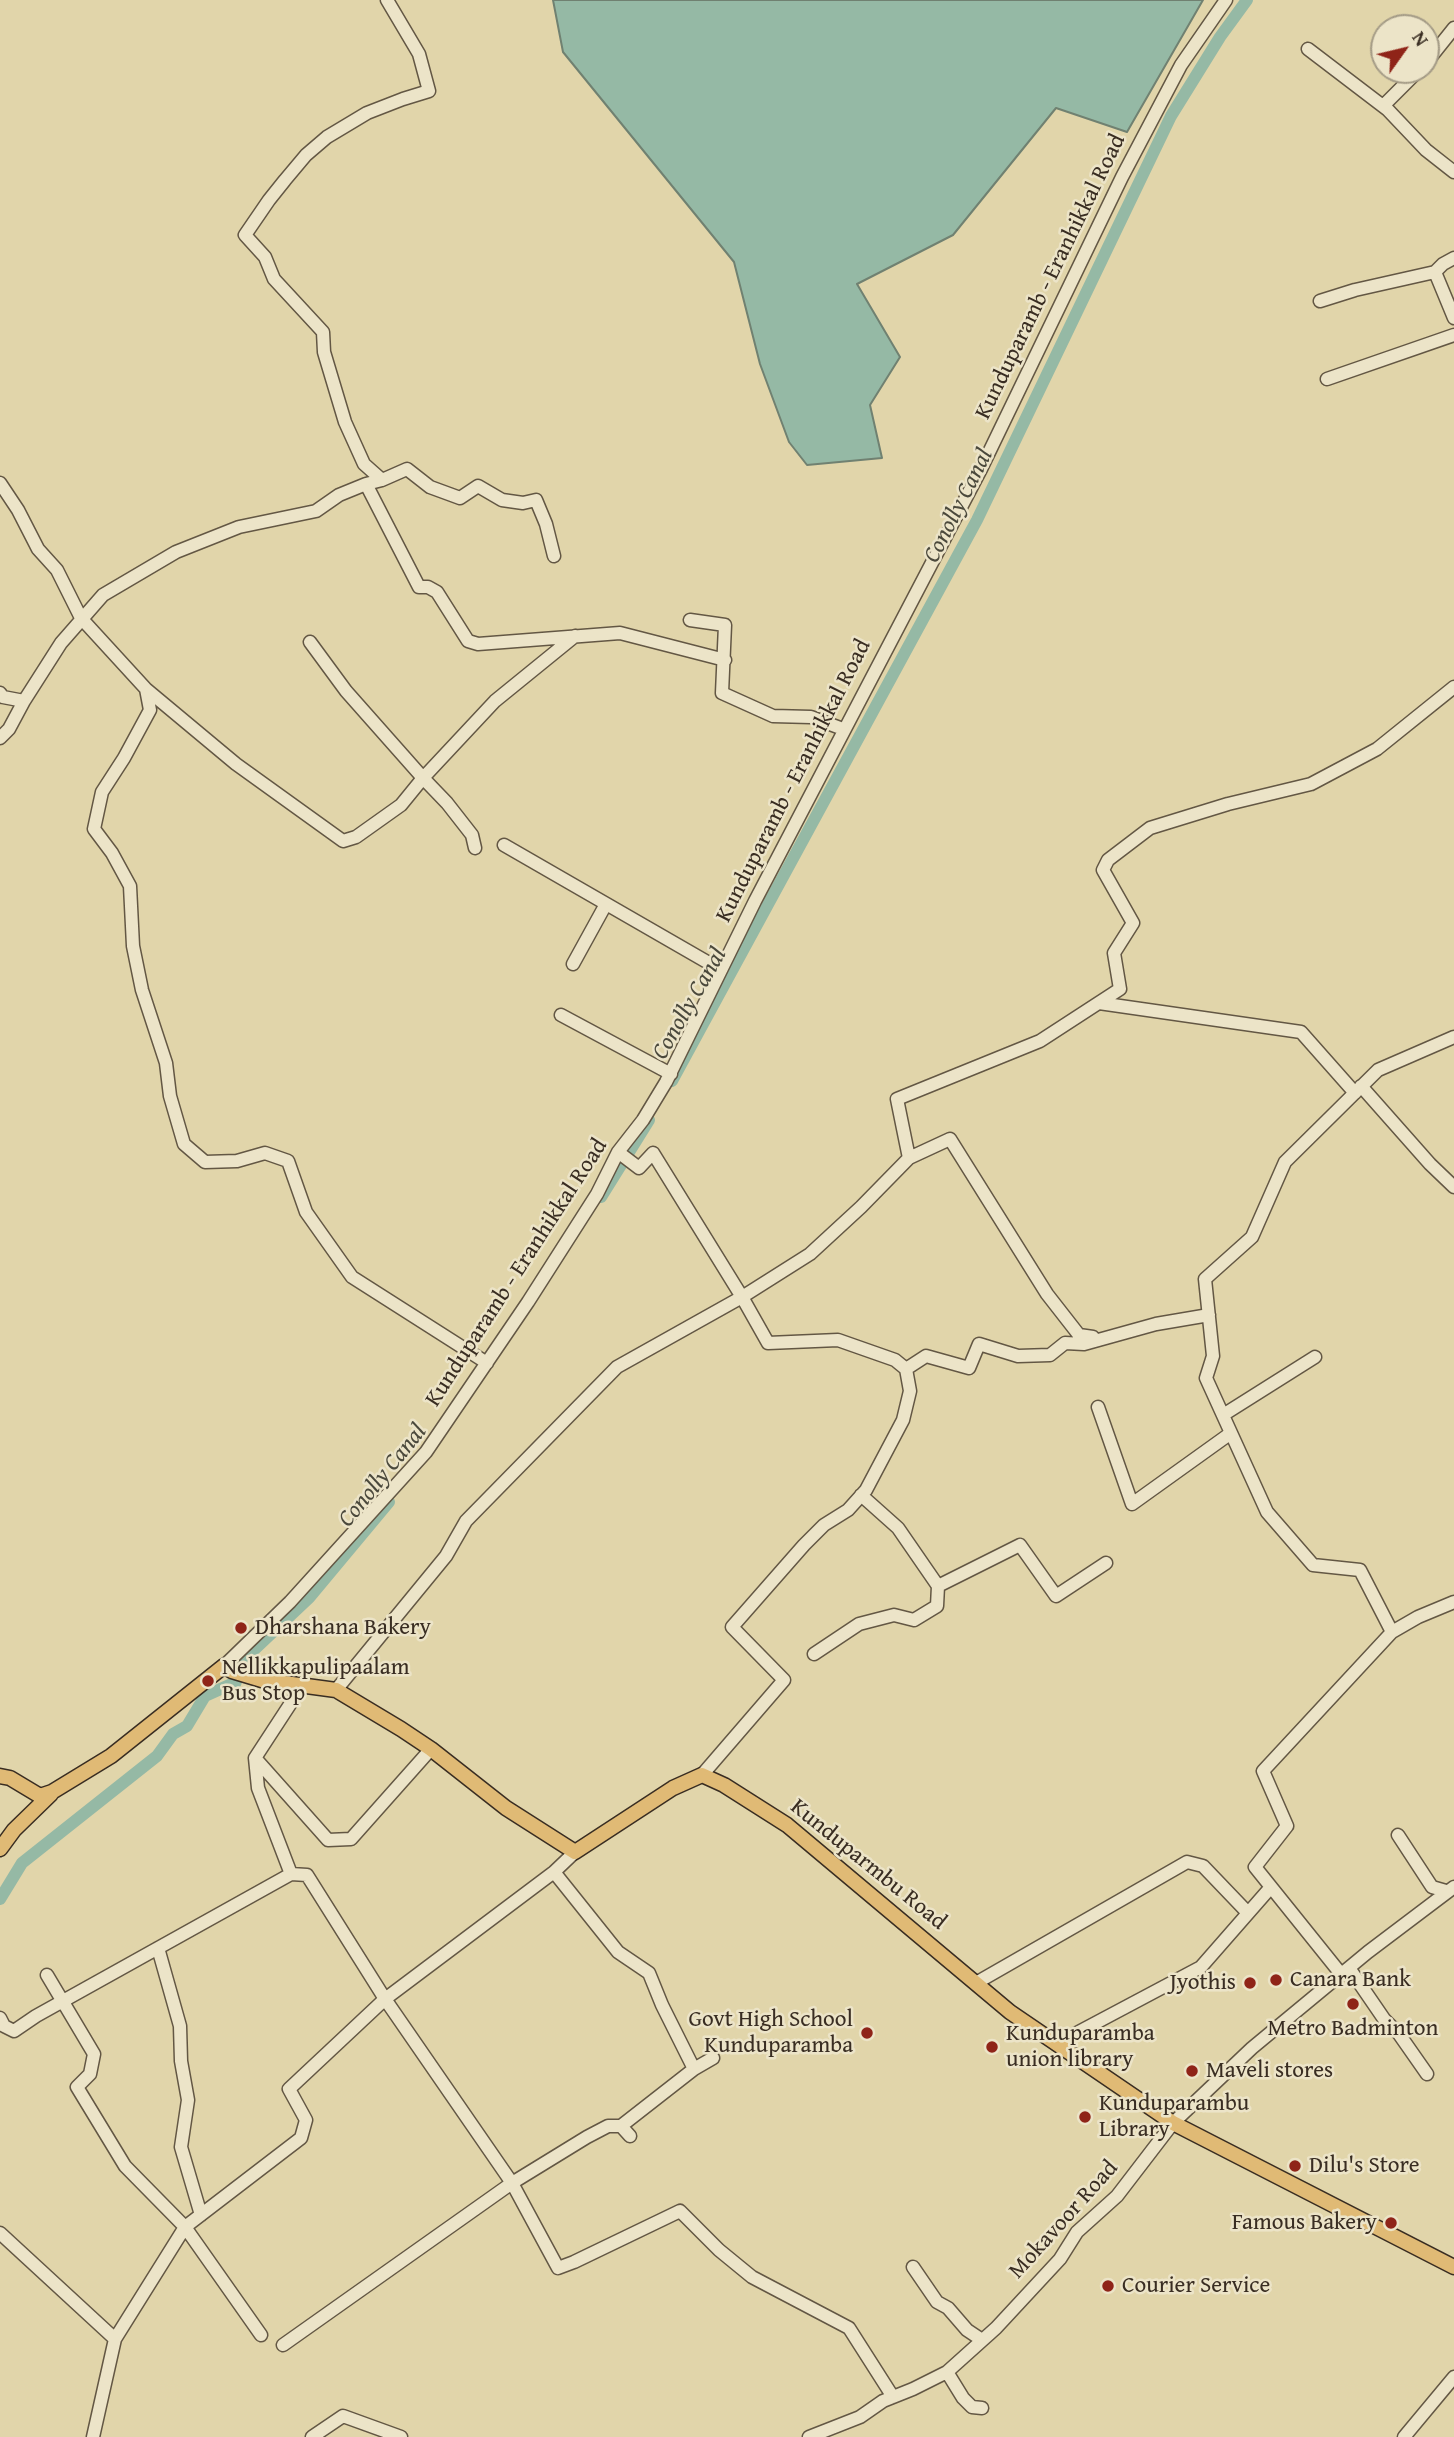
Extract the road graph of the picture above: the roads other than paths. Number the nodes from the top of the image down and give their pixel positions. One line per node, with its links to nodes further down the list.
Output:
1 (387, 0): 15 (street)
2 (1226, 0): 28 (street, Kunduparamb - Eranhikkal Road)
3 (1454, 28): 4 (street)
4 (1440, 46)
5 (1308, 49): 7 (street)
6 (1405, 84): 7 (street)
7 (1383, 106): 8 (street)
8 (1454, 172)
9 (1454, 258): 10 (street)
10 (1435, 272): 11 (street); 12 (street)
11 (1320, 301)
12 (1454, 318)
13 (1454, 335): 14 (street)
14 (1327, 379)
15 (382, 480): 17 (street); 18 (street)
16 (0, 483): 19 (street)
17 (366, 484): 19 (street); 21 (street)
18 (554, 556)
19 (81, 618): 25 (street); 27 (street)
20 (691, 620): 23 (street)
21 (576, 635): 23 (street); 30 (street)
22 (310, 642): 30 (street)
23 (724, 660): 28 (street)
24 (1454, 687): 36 (street)
25 (146, 689): 30 (street); 48 (street)
26 (0, 694): 27 (street)
27 (24, 701): 29 (street)
28 (843, 729): 35 (street, Kunduparamb - Eranhikkal Road)
29 (0, 738)
30 (423, 778): 32 (street)
31 (504, 845): 33 (street)
32 (475, 848)
33 (606, 904): 34 (street); 35 (street)
34 (573, 964)
35 (721, 970): 39 (street, Kunduparamb - Eranhikkal Road)
36 (1099, 1003): 40 (street); 42 (street)
37 (561, 1015): 39 (street)
38 (1454, 1037): 40 (street)
39 (671, 1074): 41 (street, Kunduparamb - Eranhikkal Road)
40 (1358, 1090): 43 (street); 45 (street)
41 (619, 1153): 44 (street); 48 (street, Kunduparamb - Eranhikkal Road)
42 (909, 1158): 44 (street); 46 (street)
43 (1454, 1187)
44 (742, 1297): 49 (street); 61 (street)
45 (1209, 1315): 46 (street); 51 (street)
46 (1100, 1338): 49 (street)
47 (1315, 1357): 51 (street)
48 (487, 1363): 59 (street, Kunduparamb - Eranhikkal Road)
49 (906, 1369): 53 (street)
50 (1098, 1407): 52 (street)
51 (1223, 1415): 52 (street)
52 (1231, 1433): 57 (street)
53 (861, 1495): 55 (street); 64 (street)
54 (1106, 1563): 55 (street)
55 (938, 1586): 58 (street)
56 (1454, 1602): 57 (street)
57 (1392, 1632): 72 (street)
58 (814, 1654)
59 (234, 1671): 60 (main road); 66 (main road)
60 (302, 1686): 61 (main road); 63 (street)
61 (336, 1690): 62 (main road)
62 (431, 1749): 63 (street); 69 (main road)
63 (255, 1758): 71 (street)
64 (702, 1775): 69 (main road); 78 (main road, Kunduparmbu Road)
65 (0, 1776): 66 (main road)
66 (52, 1793): 68 (main road)
67 (1398, 1835): 73 (street)
68 (0, 1849)
69 (575, 1852): 70 (street)
70 (554, 1872): 79 (street); 84 (street)
71 (291, 1874): 75 (street); 79 (street)
72 (1270, 1887): 74 (street); 76 (street)
73 (1450, 1889): 76 (street, Mokavoor Road)
74 (1248, 1913): 78 (street); 82 (street)
75 (158, 1948): 80 (street); 90 (street)
76 (1345, 1971): 85 (street); 86 (street, Mokavoor Road)
77 (47, 1975): 80 (street)
78 (976, 1983): 82 (main road, Kunduparmbu Road)
79 (386, 1999): 89 (street); 90 (street)
80 (63, 2001): 81 (street); 91 (street)
81 (0, 2018)
82 (1056, 2044): 86 (main road, Kunduparmbu Road)
83 (713, 2058): 84 (street)
84 (694, 2069): 87 (street)
85 (1427, 2074)
86 (1173, 2123): 94 (main road, Kunduparmbu Road); 97 (street, Mokavoor Road)
87 (621, 2126): 88 (street); 89 (street)
88 (630, 2136)
89 (512, 2183): 98 (street); 101 (street)
90 (201, 2215): 91 (street)
91 (185, 2227): 95 (street); 96 (street)
92 (0, 2233): 96 (street)
93 (913, 2267): 97 (street)
94 (1454, 2267)
95 (261, 2334)
96 (115, 2339): 103 (street)
97 (982, 2340): 99 (street, Mokavoor Road)
98 (283, 2345)
99 (947, 2372): 101 (street, Mokavoor Road); 102 (street)
100 (1454, 2377): 107 (street)
101 (893, 2397): 106 (street, Mokavoor Road)
102 (982, 2408)
103 (93, 2437)
104 (312, 2437): 105 (street)
105 (401, 2437)
106 (809, 2437)
107 (1404, 2437)

